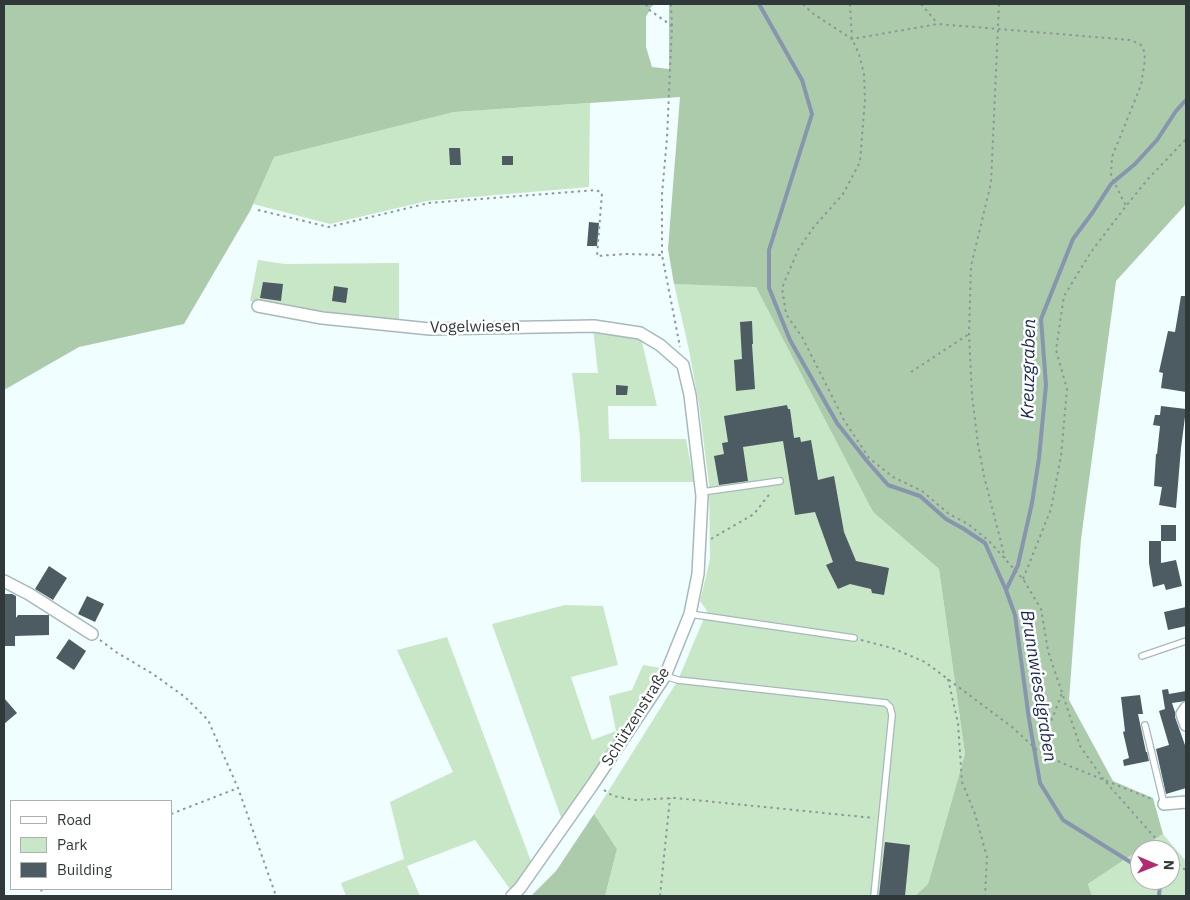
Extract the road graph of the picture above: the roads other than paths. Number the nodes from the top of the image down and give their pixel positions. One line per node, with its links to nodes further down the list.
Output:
1 (258, 306): 2 (street, Vogelwiesen)
2 (683, 365): 4 (street, Schützenstraße)
3 (780, 481): 4 (lane)
4 (702, 492): 6 (street, Schützenstraße)
5 (4, 581): 7 (street)
6 (690, 614): 8 (lane); 11 (street, Schützenstraße)
7 (92, 634)
8 (854, 638)
9 (1186, 642): 10 (lane)
10 (1142, 656)
11 (665, 676): 17 (street, Schützenstraße); 18 (lane)
12 (1186, 708): 14 (street)
13 (1145, 725): 16 (lane)
14 (1186, 725)
15 (1186, 802): 16 (street)
16 (1164, 804)
17 (512, 896)
18 (874, 896)

